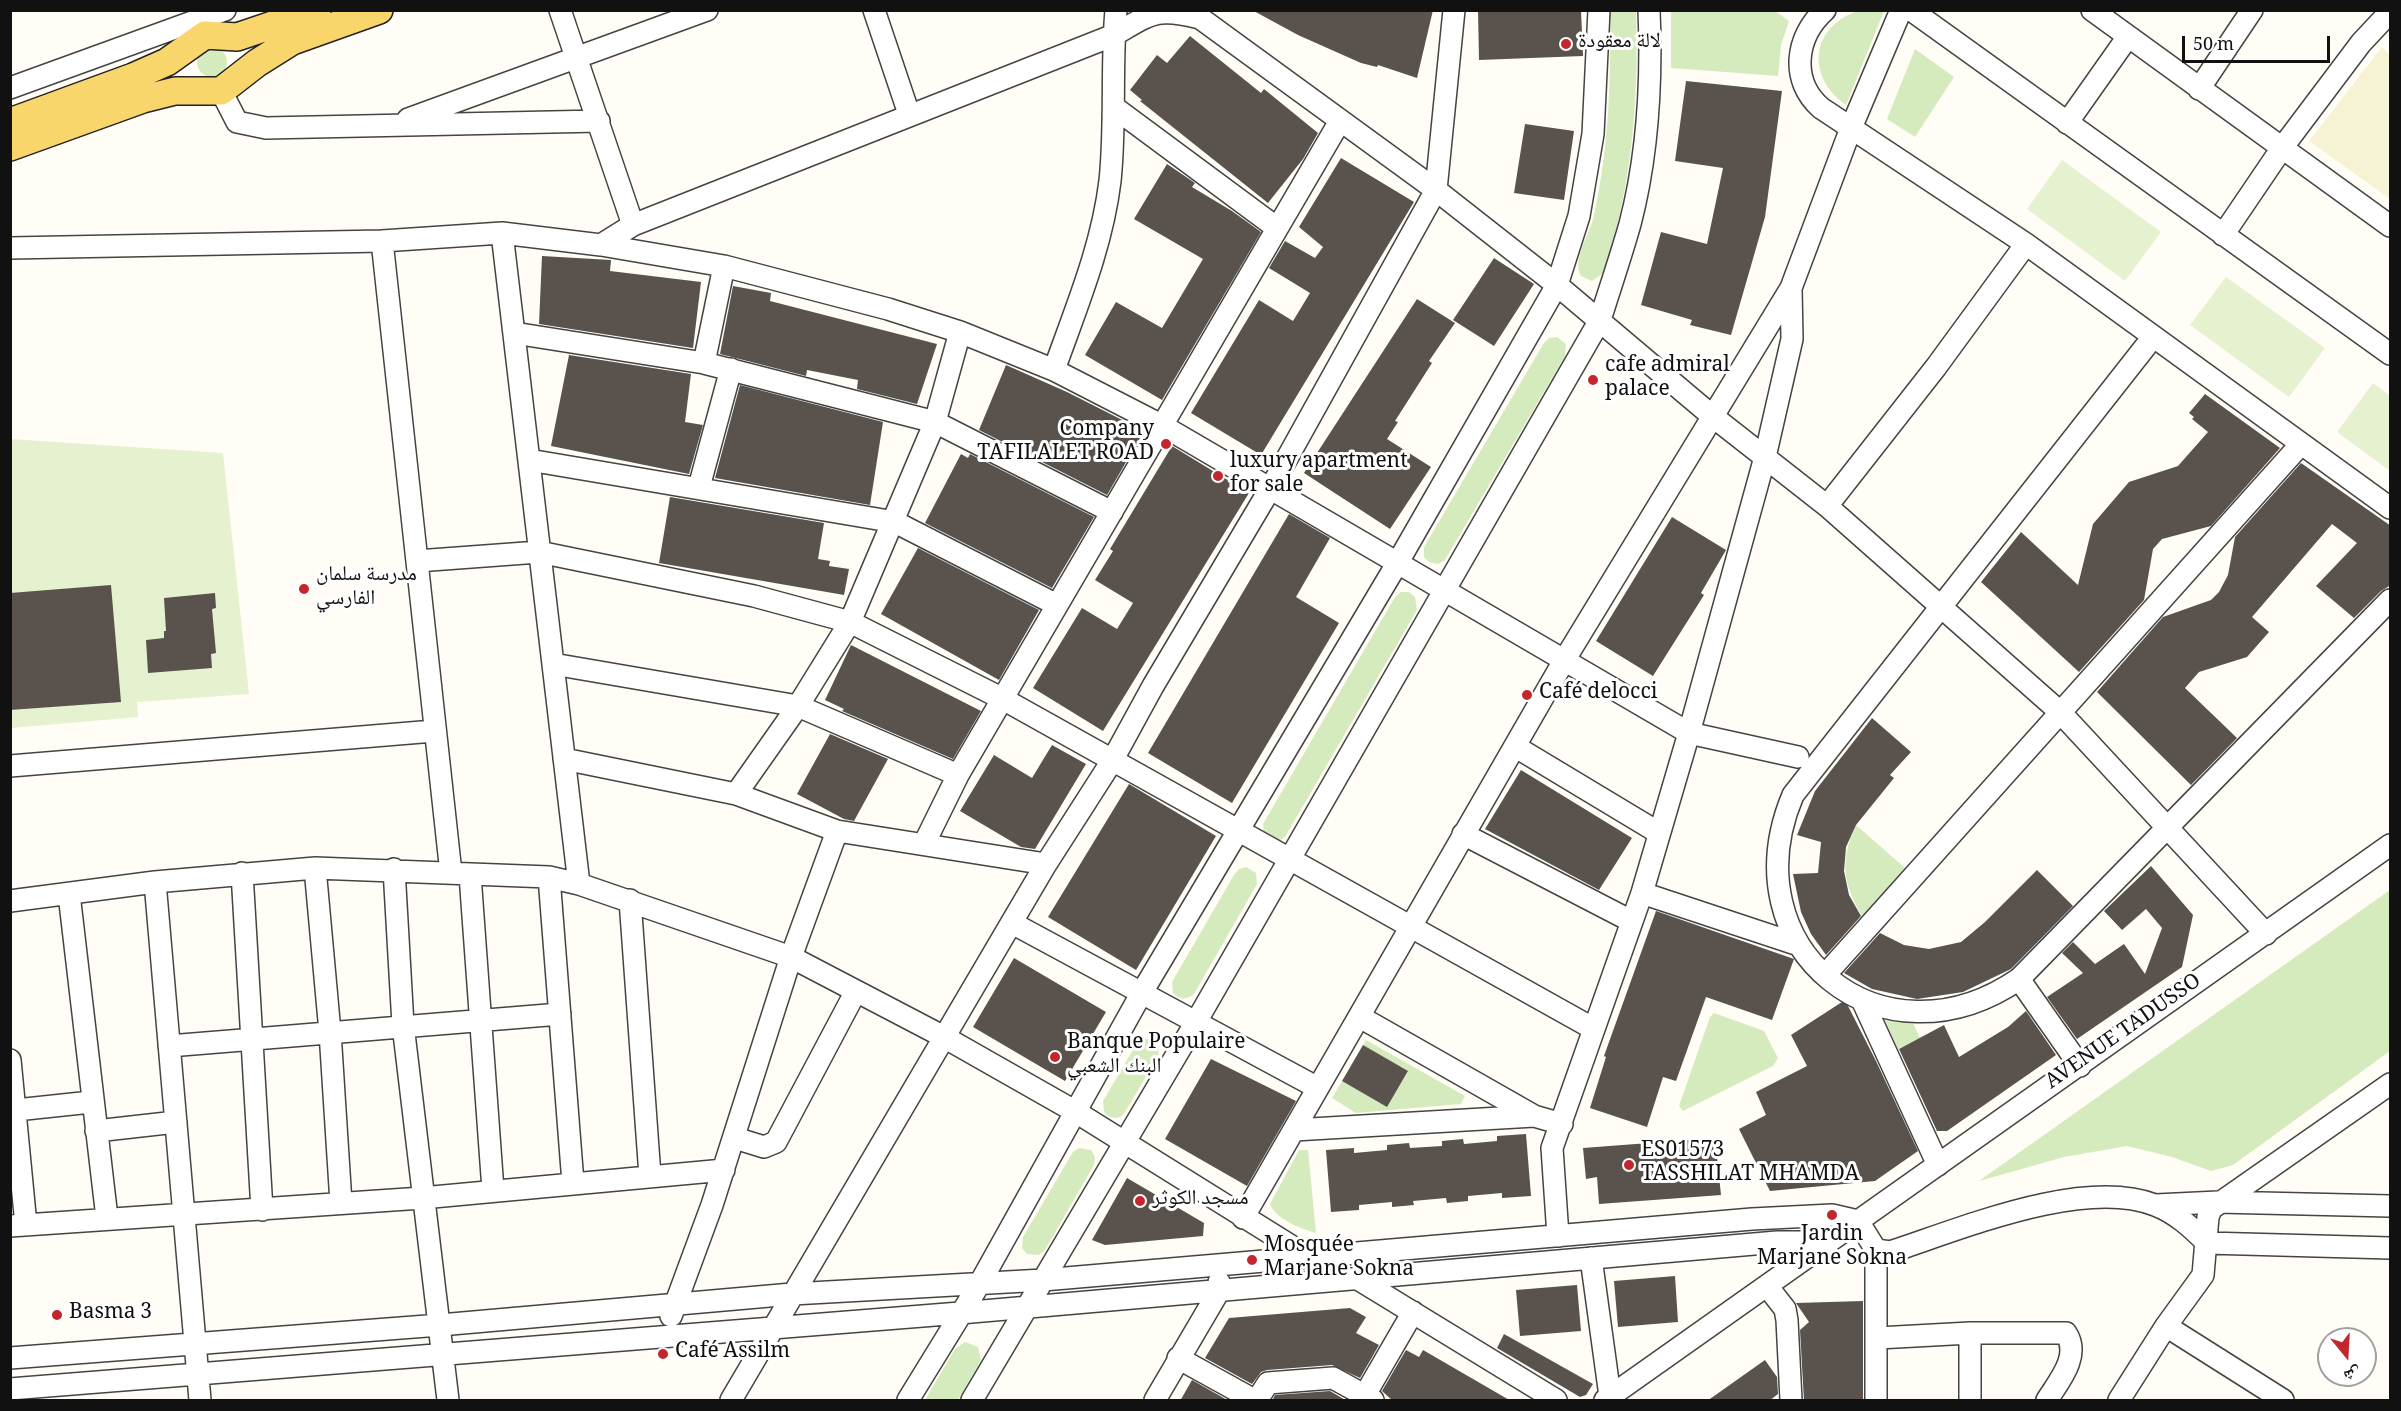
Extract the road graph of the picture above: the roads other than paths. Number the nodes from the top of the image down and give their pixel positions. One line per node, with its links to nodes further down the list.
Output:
1 (231, 10): 18 (street)
2 (317, 10): 18 (main road)
3 (379, 10): 23 (main road)
4 (560, 10): 22 (street)
5 (706, 10): 22 (street)
6 (874, 10): 27 (street)
7 (1116, 10): 20 (street)
8 (1454, 10): 36 (street)
9 (1599, 10): 47 (street)
10 (1649, 10): 49 (street)
11 (1901, 10): 33 (street)
12 (1911, 10): 31 (street)
13 (2092, 10): 21 (street)
14 (2249, 12): 25 (street)
15 (2391, 12): 17 (street)
16 (1813, 14): 33 (street)
17 (2369, 20): 35 (street)
18 (225, 28): 19 (main road); 23 (main road)
19 (192, 32): 23 (main road); 24 (street); 30 (main road)
20 (1114, 35): 26 (street); 27 (street); 29 (street)
21 (2127, 38): 25 (street); 31 (street)
22 (577, 58): 28 (street); 32 (street)
23 (219, 87): 32 (street); 34 (main road)
24 (10, 88)
25 (2199, 89): 35 (street)
26 (1115, 108): 39 (street); 56 (street)
27 (909, 114): 37 (street)
28 (599, 121): 32 (street); 37 (street)
29 (1340, 121): 36 (street); 39 (street)
30 (10, 122)
31 (2067, 123): 41 (street)
32 (392, 125)
33 (1851, 128): 43 (street); 48 (street)
34 (10, 147)
35 (2282, 148): 38 (street); 41 (street)
36 (1436, 190): 47 (street); 64 (street)
37 (633, 225): 44 (street)
38 (2391, 226)
39 (1277, 228): 59 (street)
40 (502, 233): 42 (street); 44 (street); 51 (street)
41 (2223, 235): 53 (street)
42 (382, 241): 45 (street); 70 (street)
43 (2026, 244): 52 (street); 65 (street)
44 (601, 245): 46 (street)
45 (10, 248)
46 (724, 266): 50 (street); 54 (street)
47 (1557, 285): 49 (street); 71 (street)
48 (1791, 288): 57 (street); 61 (street)
49 (1600, 320): 57 (street); 72 (street)
50 (960, 332): 56 (street); 58 (street)
51 (514, 333): 54 (street); 62 (street)
52 (2153, 338): 60 (street); 75 (street)
53 (2391, 354)
54 (704, 363): 55 (street)
55 (731, 369): 58 (street); 63 (street)
56 (1053, 370): 59 (street)
57 (1711, 415): 61 (street); 77 (street)
58 (935, 422): 67 (street); 68 (street)
59 (1163, 426): 64 (street); 67 (street)
60 (2301, 444): 66 (street); 81 (street)
61 (1764, 457): 65 (street); 83 (street)
62 (529, 460): 63 (street); 69 (street)
63 (699, 487): 68 (street)
64 (1270, 489): 71 (street); 87 (street)
65 (1827, 506): 75 (street)
66 (2391, 508)
67 (1112, 512): 74 (street)
68 (895, 522): 74 (street); 76 (street)
69 (540, 552): 70 (street); 76 (street); 78 (street)
70 (417, 561): 82 (street)
71 (1398, 562): 72 (street); 93 (street)
72 (1444, 588): 77 (street); 98 (street)
73 (2391, 600): 91 (street)
74 (1057, 605): 79 (street)
75 (1942, 607): 81 (street); 115 (street)
76 (850, 622): 79 (street); 80 (street)
77 (1565, 659): 83 (street); 84 (street)
78 (553, 664): 80 (street); 86 (street)
79 (1003, 699): 87 (street); 89 (street)
80 (798, 706): 89 (street); 90 (street)
81 (2060, 712): 91 (street); 117 (street)
82 (434, 731): 88 (street); 103 (street)
83 (1689, 733): 85 (street); 94 (street)
84 (1516, 747): 94 (street); 95 (street)
85 (1798, 757)
86 (564, 759): 90 (street); 106 (street)
87 (1112, 761): 93 (street); 99 (street)
88 (10, 766)
89 (958, 775): 96 (street)
90 (736, 795): 92 (street)
91 (2168, 825): 114 (street); 118 (street)
92 (837, 831): 96 (street); 116 (street)
93 (1239, 833): 98 (street); 120 (street)
94 (1659, 833): 107 (street)
95 (1463, 834): 111 (street); 113 (street)
96 (924, 844): 99 (street)
97 (2391, 845): 114 (street, AVENUE TADUSSO)
98 (1288, 861): 113 (street); 125 (street)
99 (1046, 864): 112 (street)
100 (315, 868): 101 (street); 102 (street); 128 (street)
101 (394, 869): 103 (street); 126 (street)
102 (242, 873): 105 (street); 130 (street)
103 (461, 874): 104 (street); 124 (street)
104 (549, 877): 106 (street); 122 (street)
105 (155, 882): 108 (street); 131 (street)
106 (579, 884): 109 (street)
107 (1642, 893): 111 (street); 115 (street)
108 (69, 894): 110 (street); 137 (street)
109 (630, 900): 116 (street); 149 (street)
110 (10, 901)
111 (1631, 921): 127 (street)
112 (1012, 923): 120 (street); 129 (street)
113 (1411, 927): 123 (street); 127 (street)
114 (2266, 934): 133 (street, AVENUE TADUSSO)
115 (1799, 945): 117 (street)
116 (791, 957): 119 (street); 145 (street)
117 (1826, 974): 121 (street)
118 (2019, 980): 121 (street); 133 (street)
119 (856, 991): 129 (street); 145 (street)
120 (1141, 994): 125 (street); 139 (street)
121 (1863, 1002): 147 (street)
122 (560, 1014): 124 (street); 150 (street)
123 (1360, 1017): 136 (street); 140 (street)
124 (482, 1019): 126 (street); 151 (street)
125 (1196, 1022): 136 (street); 146 (street)
126 (403, 1025): 128 (street); 152 (street)
127 (1594, 1029): 142 (street)
128 (330, 1032): 130 (street); 154 (street)
129 (944, 1037): 139 (street); 176 (street)
130 (254, 1038): 131 (street); 157 (street)
131 (169, 1046): 141 (street)
132 (10, 1059): 134 (street)
133 (2080, 1066): 147 (street, AVENUE TADUSSO)
134 (12, 1081): 138 (street)
135 (2391, 1084): 153 (street)
136 (1318, 1088): 143 (street)
137 (91, 1102): 138 (street); 144 (street)
138 (16, 1110): 162 (street)
139 (1076, 1113): 146 (street); 173 (street)
140 (1534, 1116): 142 (street); 143 (street)
141 (176, 1122): 144 (street); 158 (street)
142 (1562, 1124): 163 (street)
143 (1294, 1130): 160 (street)
144 (96, 1131): 159 (street)
145 (735, 1138): 148 (street)
146 (1126, 1143): 160 (street); 172 (street)
147 (1938, 1165): 161 (street, AVENUE TADUSSO)
148 (724, 1170): 149 (street); 177 (street)
149 (650, 1176): 150 (street)
150 (573, 1183): 151 (street)
151 (493, 1190): 152 (street)
152 (422, 1198): 154 (street); 181 (street)
153 (2218, 1202): 155 (street); 156 (street); 165 (street)
154 (341, 1203): 157 (street)
155 (2156, 1205): 165 (street); 167 (street)
156 (2391, 1206)
157 (262, 1210): 158 (street)
158 (184, 1214): 159 (street); 187 (street)
159 (107, 1218): 162 (street)
160 (1243, 1218): 168 (street)
161 (1858, 1221): 163 (street); 164 (street, AVENUE TADUSSO); 167 (street)
162 (18, 1225)
163 (1558, 1236): 168 (street)
164 (1828, 1242): 169 (street); 174 (street, AVENUE TADUSSO)
165 (2207, 1243): 166 (street); 183 (street)
166 (2391, 1248)
167 (1876, 1250): 186 (street)
168 (1307, 1256): 170 (street)
169 (1591, 1258): 171 (street); 193 (street)
170 (1219, 1264): 172 (street); 175 (street)
171 (1358, 1279): 175 (street); 179 (street)
172 (1042, 1280): 173 (street); 178 (street)
173 (980, 1283): 176 (street); 180 (street)
174 (1767, 1286): 193 (street, AVENUE TADUSSO); 203 (street)
175 (1219, 1291): 178 (street); 190 (street)
176 (792, 1293): 177 (street); 182 (street)
177 (676, 1305): 181 (street); 185 (street)
178 (1027, 1306): 180 (street); 199 (street)
179 (1413, 1312): 194 (street); 202 (street)
180 (960, 1313): 182 (street); 198 (street)
181 (440, 1325): 187 (street); 188 (street)
182 (776, 1326): 185 (street); 197 (street)
183 (2166, 1326): 207 (street); 208 (street)
184 (1970, 1333): 186 (street); 205 (street); 206 (street)
185 (662, 1337): 188 (street)
186 (1878, 1338): 204 (street)
187 (195, 1343): 189 (street); 191 (street)
188 (443, 1356): 191 (street); 196 (street)
189 (10, 1358)
190 (1178, 1358): 200 (street); 201 (street)
191 (198, 1373): 192 (street); 195 (street)
192 (10, 1389)
193 (1608, 1398)
194 (1367, 1399): 201 (street)
195 (200, 1401)
196 (448, 1401)
197 (731, 1401)
198 (908, 1401)
199 (972, 1401)
200 (1155, 1401)
201 (1255, 1401)
202 (1556, 1401)
203 (1791, 1401)
204 (1876, 1401)
205 (1970, 1401)
206 (2047, 1401)
207 (2119, 1401)
208 (2283, 1401)

